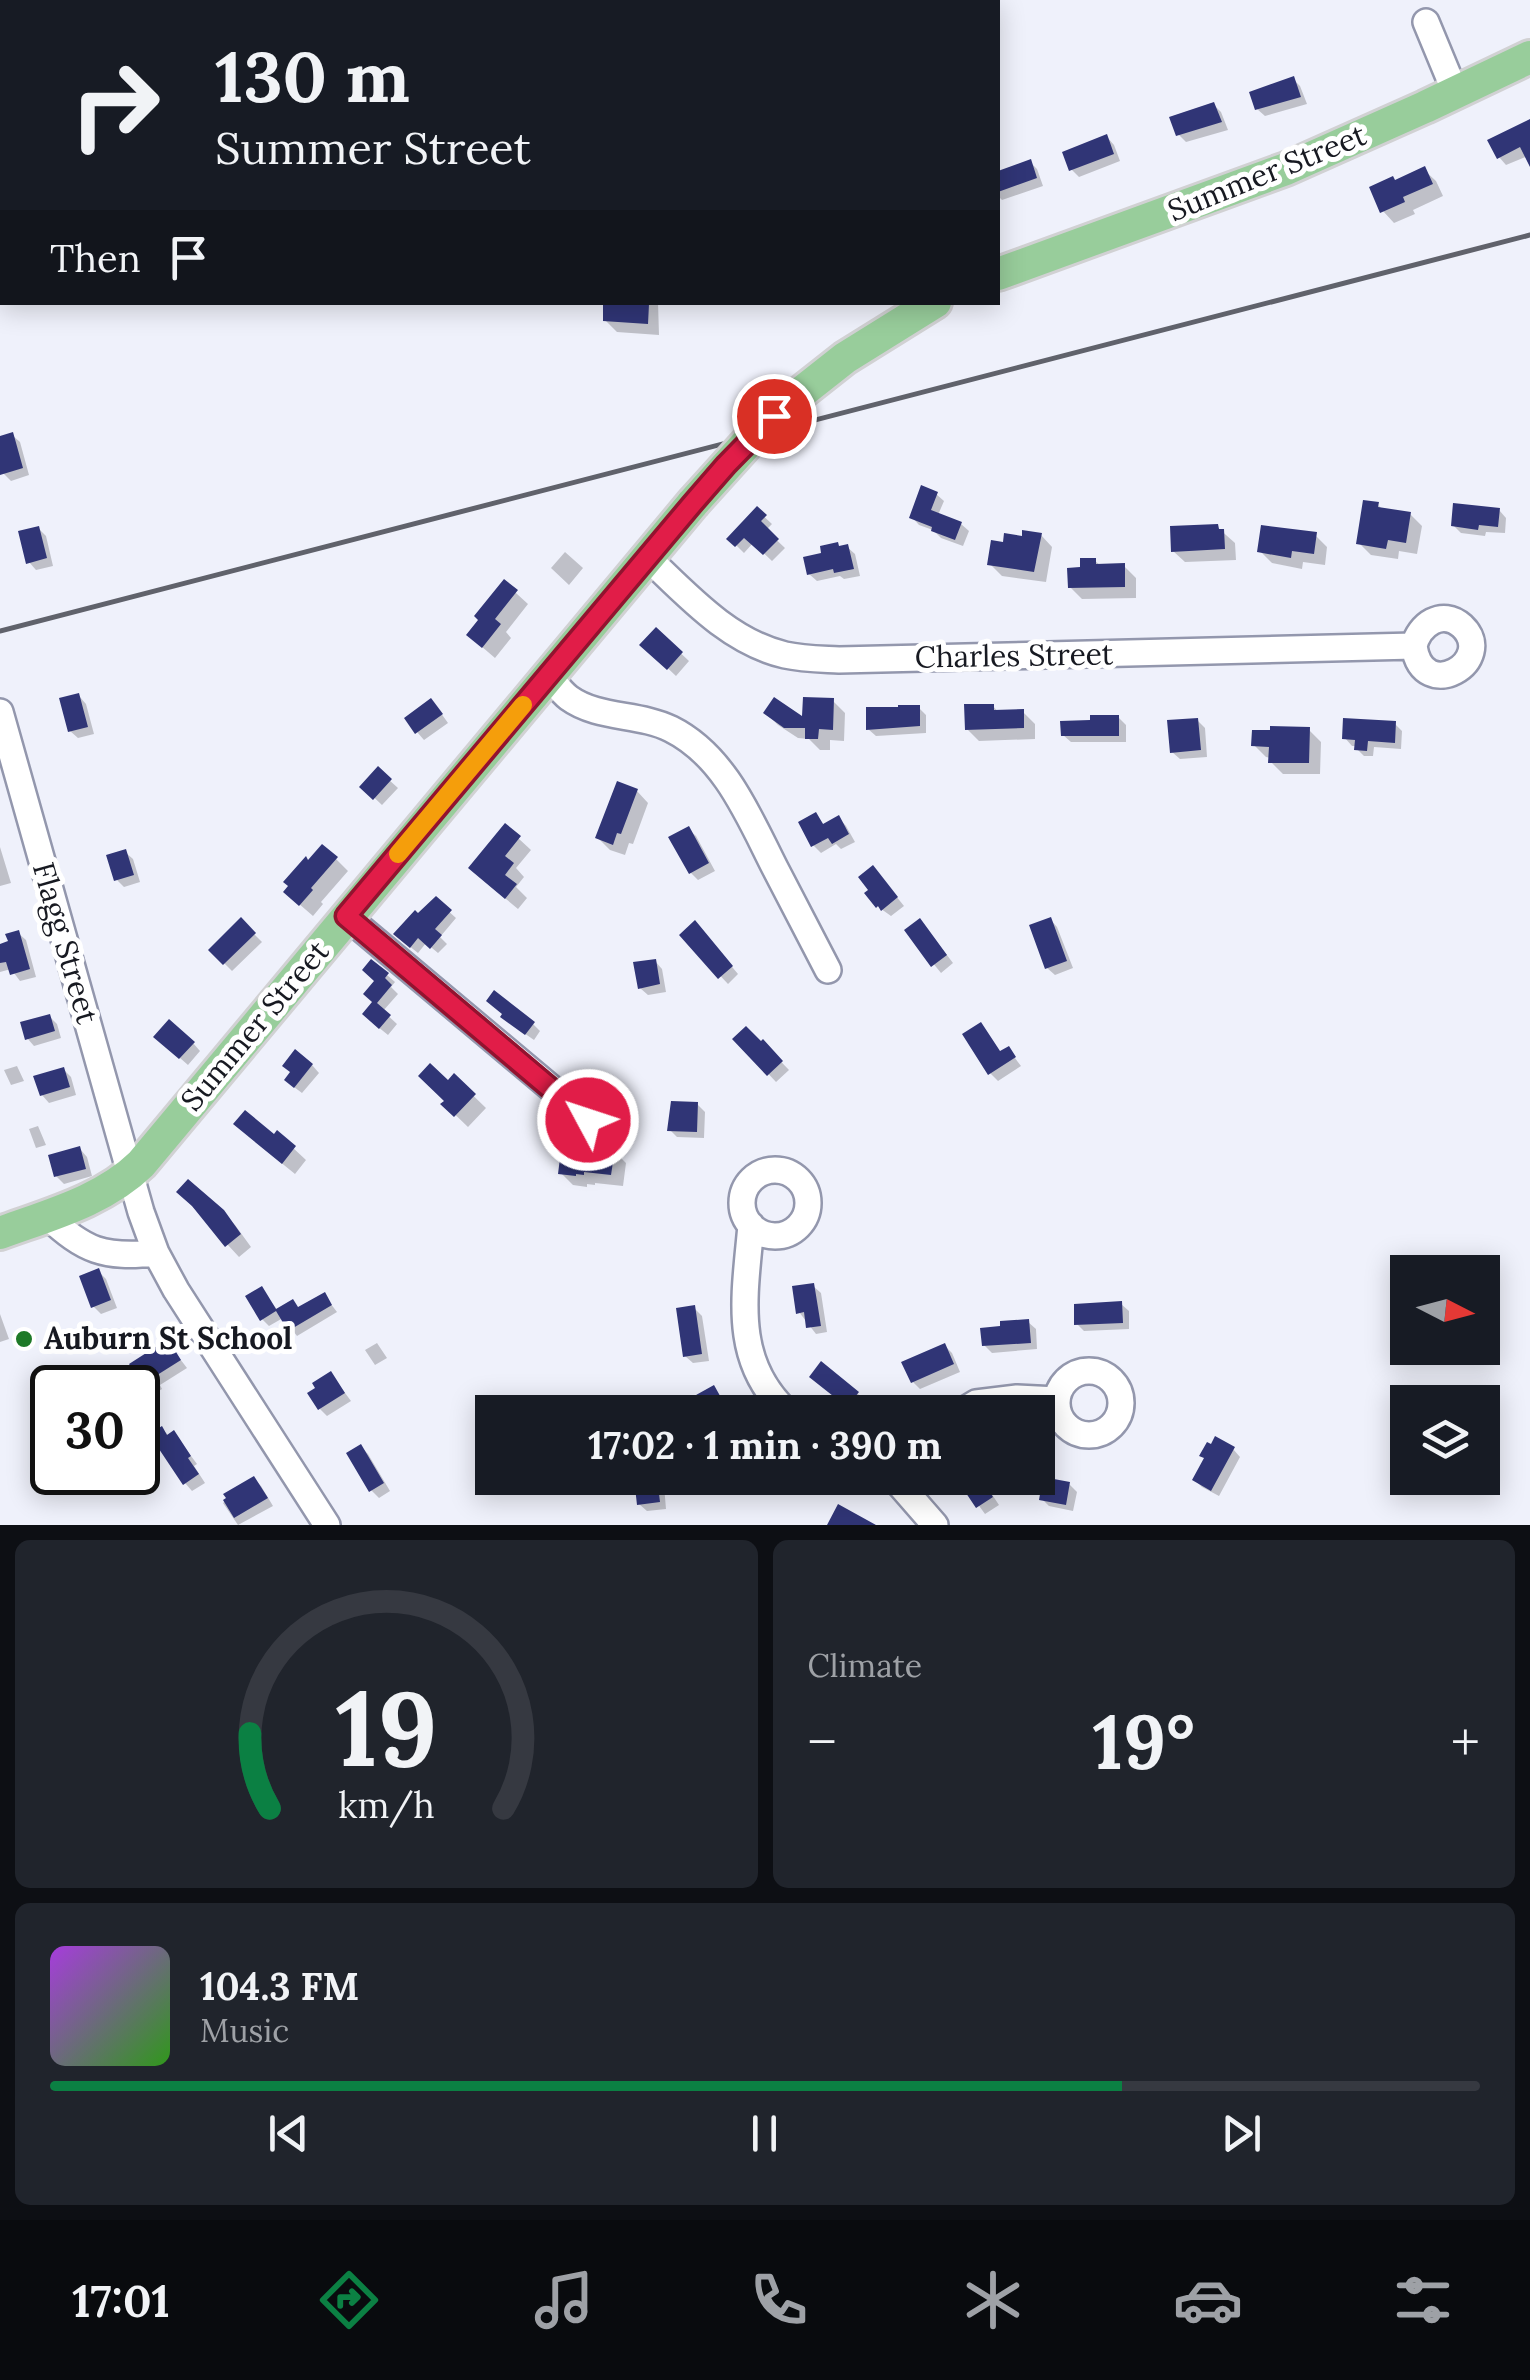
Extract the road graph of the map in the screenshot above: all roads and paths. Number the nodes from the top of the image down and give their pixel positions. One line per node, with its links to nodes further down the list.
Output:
1 (1426, 22): 3 (street)
2 (1530, 57): 3 (main road, Summer Street)
3 (1455, 92): 4 (main road, Summer Street)
4 (1000, 273)
5 (930, 305): 6 (main road, Summer Street, bridge)
6 (647, 558): 7 (street, Charles Street); 8 (main road, Summer Street)
7 (1414, 646)
8 (548, 675): 10 (main road, Summer Street); 11 (street)
9 (0, 712): 13 (street, Flagg Street)
10 (346, 916): 12 (street); 13 (main road, Summer Street)
11 (828, 970)
12 (588, 1120)
13 (130, 1174): 14 (main road, Summer Street); 17 (street, Flagg Street)
14 (46, 1216): 16 (main road, Summer Street); 17 (street)
15 (751, 1225): 18 (street)
16 (0, 1233)
17 (156, 1253): 20 (street, Flagg Street)
18 (771, 1395)
19 (909, 1495): 21 (street)
20 (327, 1525)
21 (935, 1525)

